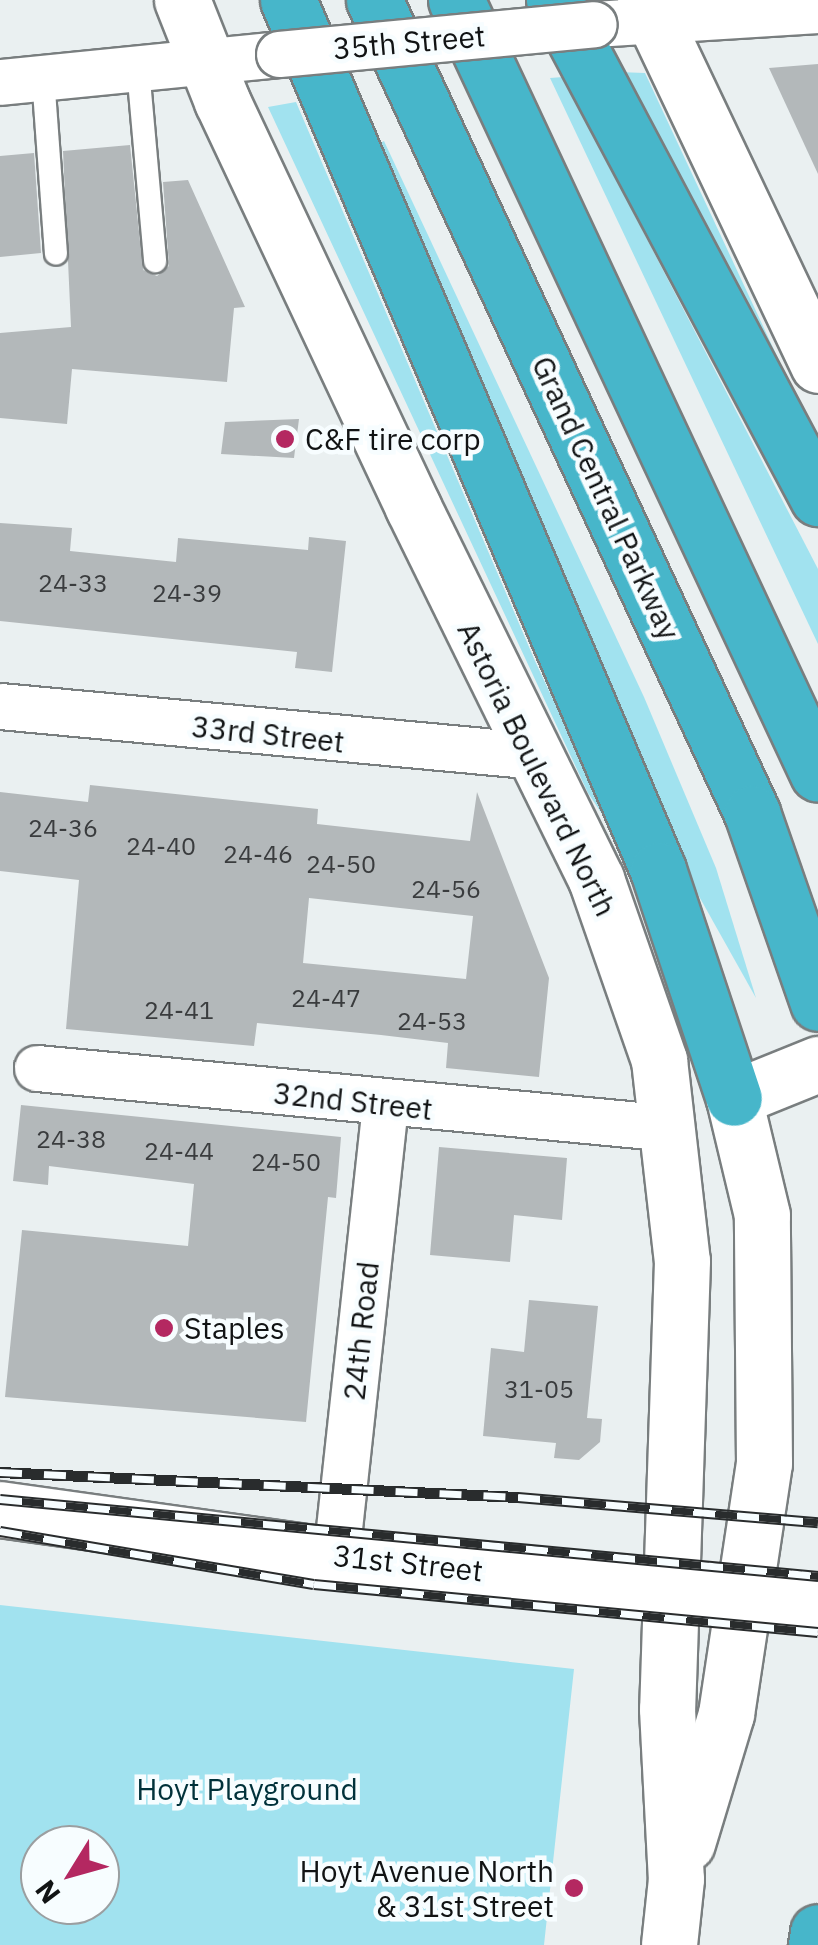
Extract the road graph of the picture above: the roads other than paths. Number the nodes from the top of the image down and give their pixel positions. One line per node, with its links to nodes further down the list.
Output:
1 (182, 0): 8 (main road, Astoria Boulevard North)
2 (288, 0): 21 (highway)
3 (374, 0): 18 (highway, Grand Central Parkway)
4 (456, 0): 17 (highway)
5 (651, 10): 6 (street, 35th Street); 7 (street, 35th Street); 13 (main road)
6 (818, 10)
7 (574, 12): 8 (street, 35th Street, bridge); 14 (highway)
8 (206, 62): 9 (street, 35th Street); 16 (main road, Astoria Boulevard North)
9 (138, 70): 10 (street, 35th Street); 12 (lane)
10 (21, 80): 11 (lane)
11 (56, 254)
12 (154, 261)
13 (818, 365)
14 (818, 498)
15 (0, 706): 16 (street, 33rd Street)
16 (536, 756): 23 (main road, Astoria Boulevard North)
17 (818, 774)
18 (818, 1003)
19 (812, 1066): 21 (main road)
20 (37, 1068): 22 (street, 32nd Street)
21 (734, 1098): 27 (main road)
22 (385, 1105): 23 (street, 32nd Street); 25 (street, 24th Road)
23 (670, 1128): 26 (main road, Astoria Boulevard North)
24 (0, 1509): 25 (main road, 31st Street)
25 (336, 1556): 26 (main road, 31st Street)
26 (673, 1590): 27 (main road, 31st Street); 29 (main road, Astoria Boulevard North)
27 (745, 1595): 28 (main road, 31st Street); 29 (main road)
28 (813, 1602)
29 (676, 1879): 31 (main road)
30 (818, 1932): 32 (highway)
31 (669, 1945)
32 (816, 1945)

